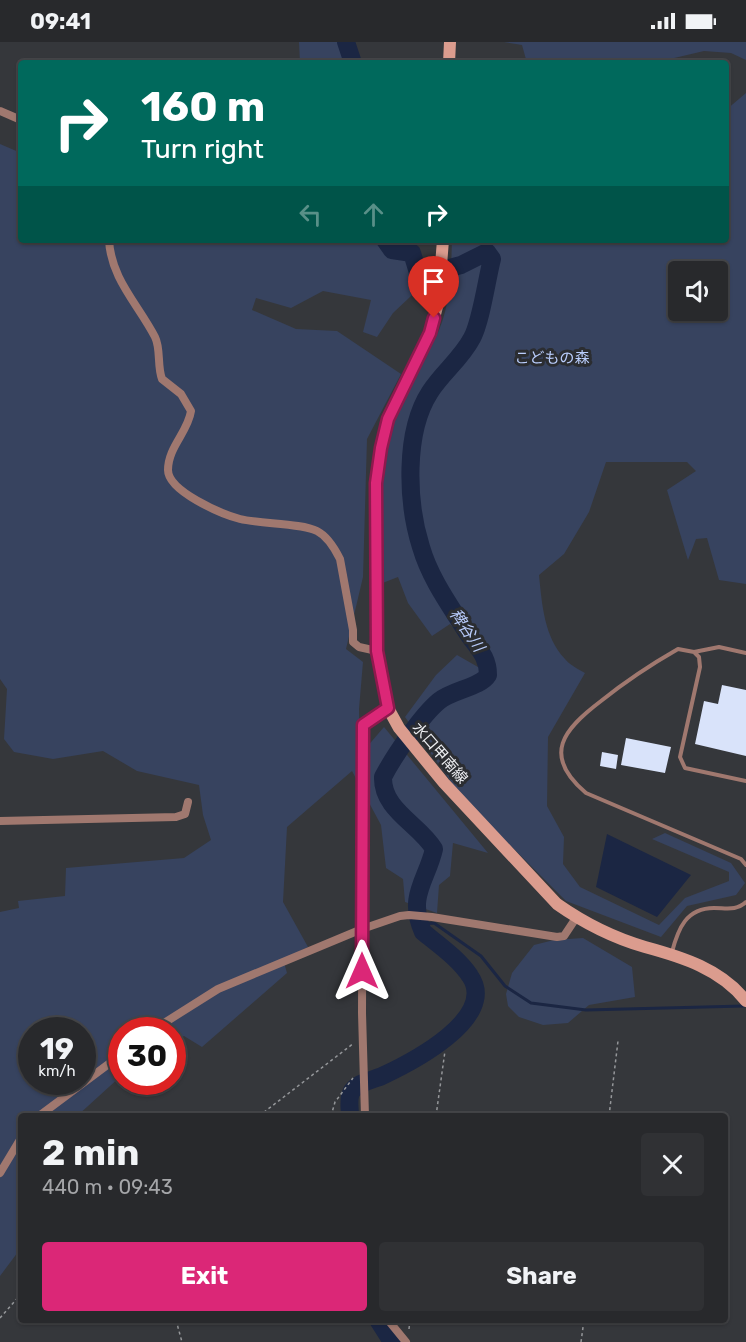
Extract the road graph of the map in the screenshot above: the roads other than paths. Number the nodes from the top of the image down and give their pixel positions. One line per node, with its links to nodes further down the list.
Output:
1 (450, 42): 2 (main road)
2 (449, 60)
3 (0, 111): 4 (street)
4 (18, 119)
5 (110, 243): 7 (street)
6 (443, 243): 7 (main road, 水口甲南線)
7 (377, 651): 10 (main road, 水口甲南線)
8 (694, 652): 9 (lane); 11 (lane); 14 (lane)
9 (746, 653)
10 (388, 708): 16 (main road, 水口甲南線); 17 (street)
11 (746, 781)
12 (188, 802): 13 (street)
13 (0, 821)
14 (746, 865)
15 (746, 902): 18 (lane)
16 (576, 918): 17 (street); 18 (main road, 水口甲南線)
17 (362, 929): 20 (street); 23 (street)
18 (671, 953): 19 (main road, 水口甲南線)
19 (746, 1001)
20 (173, 1017)
21 (108, 1064): 22 (street)
22 (43, 1113)
23 (365, 1113)
24 (18, 1143): 25 (street)
25 (0, 1173)
26 (390, 1323): 27 (street)
27 (406, 1342)

